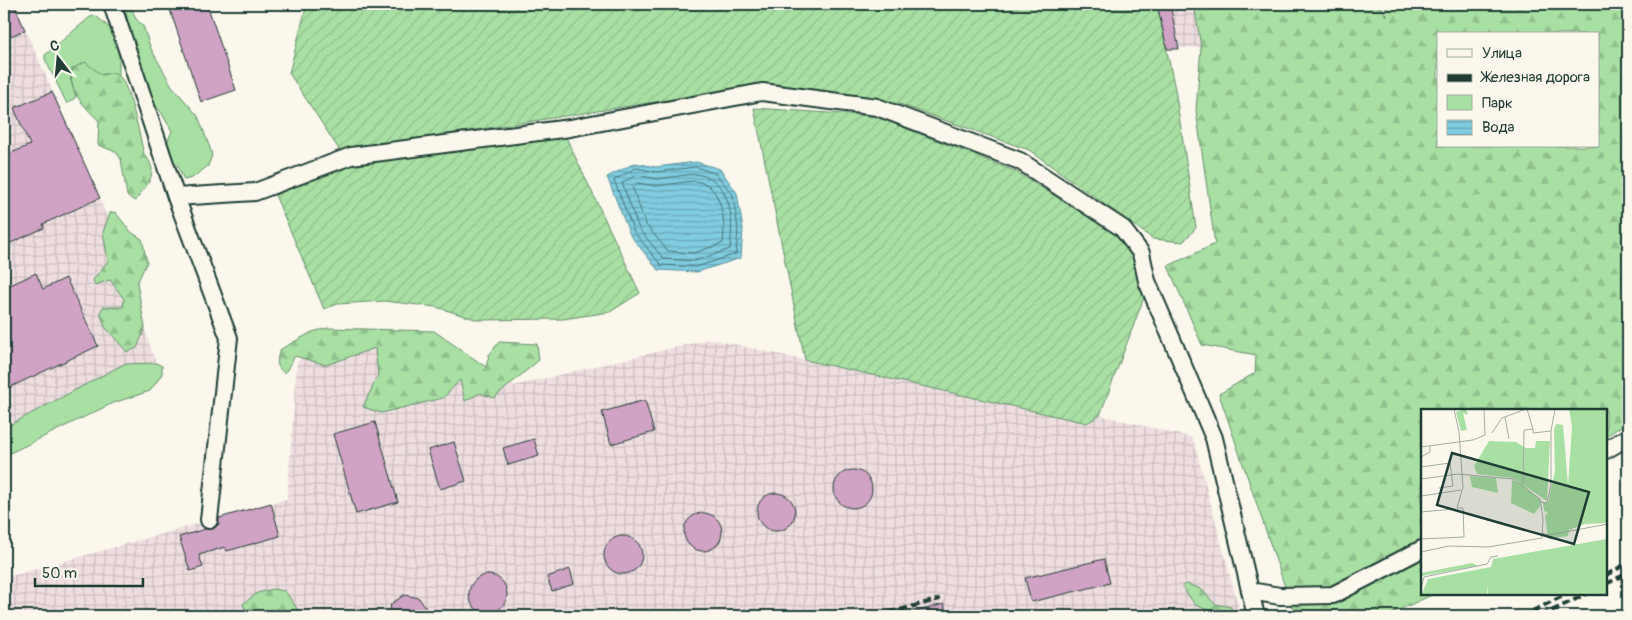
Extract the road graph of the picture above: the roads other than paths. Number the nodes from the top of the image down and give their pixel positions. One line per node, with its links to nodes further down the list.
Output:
1 (112, 4): 2 (street)
2 (176, 197): 5 (street); 7 (street)
3 (1628, 437): 4 (street)
4 (1607, 449)
5 (209, 520)
6 (1421, 551): 7 (street)
7 (1250, 591): 8 (street)
8 (1256, 616)

